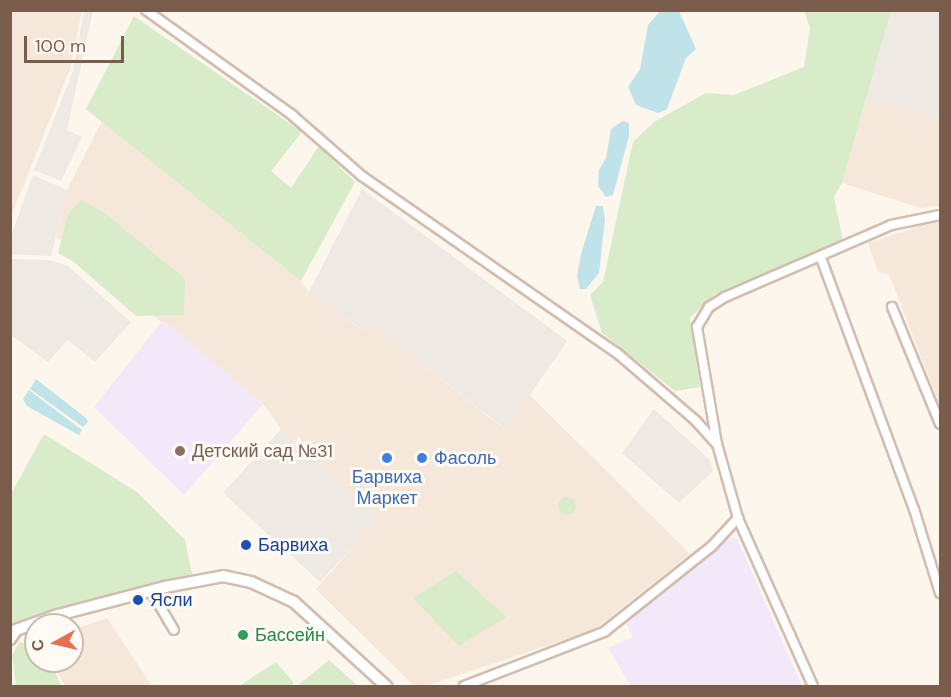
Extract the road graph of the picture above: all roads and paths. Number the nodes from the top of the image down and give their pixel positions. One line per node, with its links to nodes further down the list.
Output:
1 (146, 10): 6 (street)
2 (940, 215): 3 (street)
3 (821, 258): 6 (street); 9 (street)
4 (892, 308): 5 (street)
5 (940, 424)
6 (717, 444): 7 (street)
7 (738, 518): 13 (street); 14 (street)
8 (151, 591): 10 (street); 11 (main road); 12 (main road)
9 (940, 593)
10 (174, 630)
11 (10, 639)
12 (386, 687)
13 (464, 687)
14 (813, 687)

